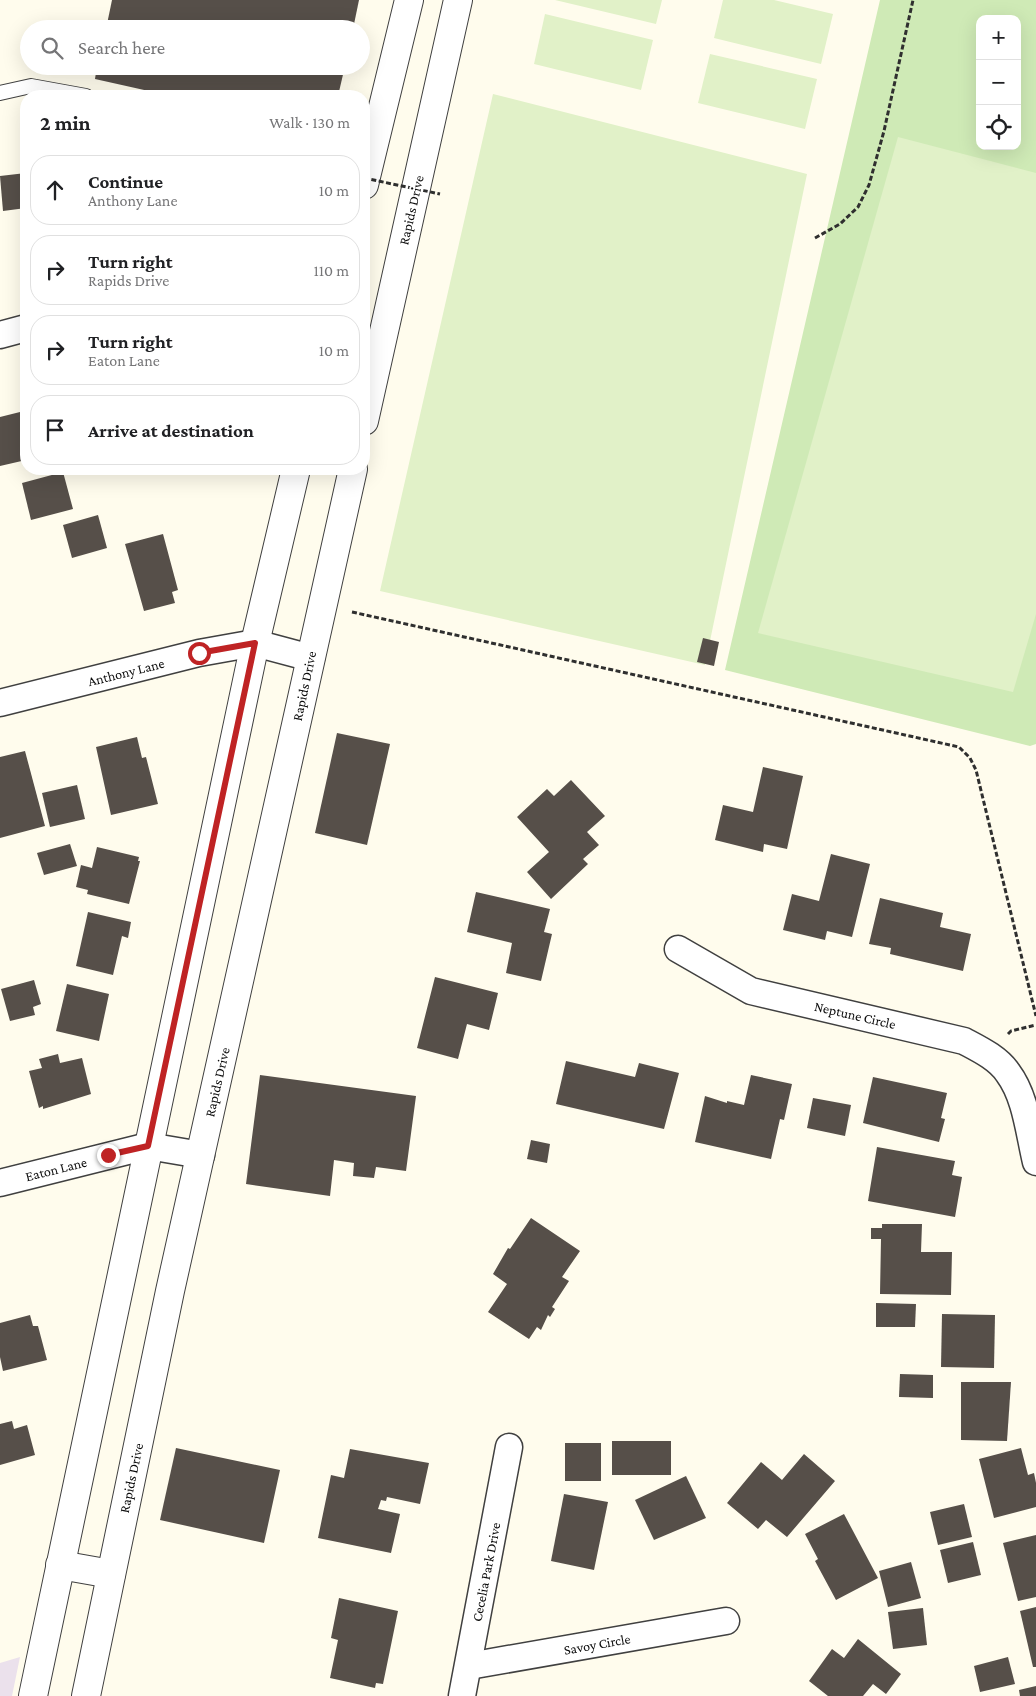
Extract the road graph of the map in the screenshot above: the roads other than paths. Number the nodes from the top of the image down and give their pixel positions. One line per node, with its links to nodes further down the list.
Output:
1 (409, 0): 5 (street)
2 (458, 0): 8 (street, Rapids Drive)
3 (54, 90): 4 (lane)
4 (0, 93)
5 (370, 147)
6 (20, 330): 7 (street)
7 (0, 335)
8 (370, 365)
9 (295, 475): 11 (street)
10 (352, 475): 12 (street, Rapids Drive)
11 (255, 643): 12 (street, Anthony Lane); 13 (street, Anthony Lane); 15 (street)
12 (311, 658): 16 (street, Rapids Drive)
13 (0, 703)
14 (678, 949): 17 (street, Neptune Circle)
15 (148, 1146): 16 (street, Eaton Lane); 18 (street, Eaton Lane); 20 (street)
16 (200, 1155): 21 (street, Rapids Drive)
17 (1036, 1162)
18 (0, 1183)
19 (510, 1447): 23 (street, Cecelia Park Drive)
20 (60, 1565): 21 (street); 24 (street)
21 (111, 1574): 25 (street, Rapids Drive)
22 (726, 1621): 23 (street, Savoy Circle)
23 (469, 1666): 26 (street, Cecelia Park Drive)
24 (33, 1696)
25 (86, 1696)
26 (462, 1696)

